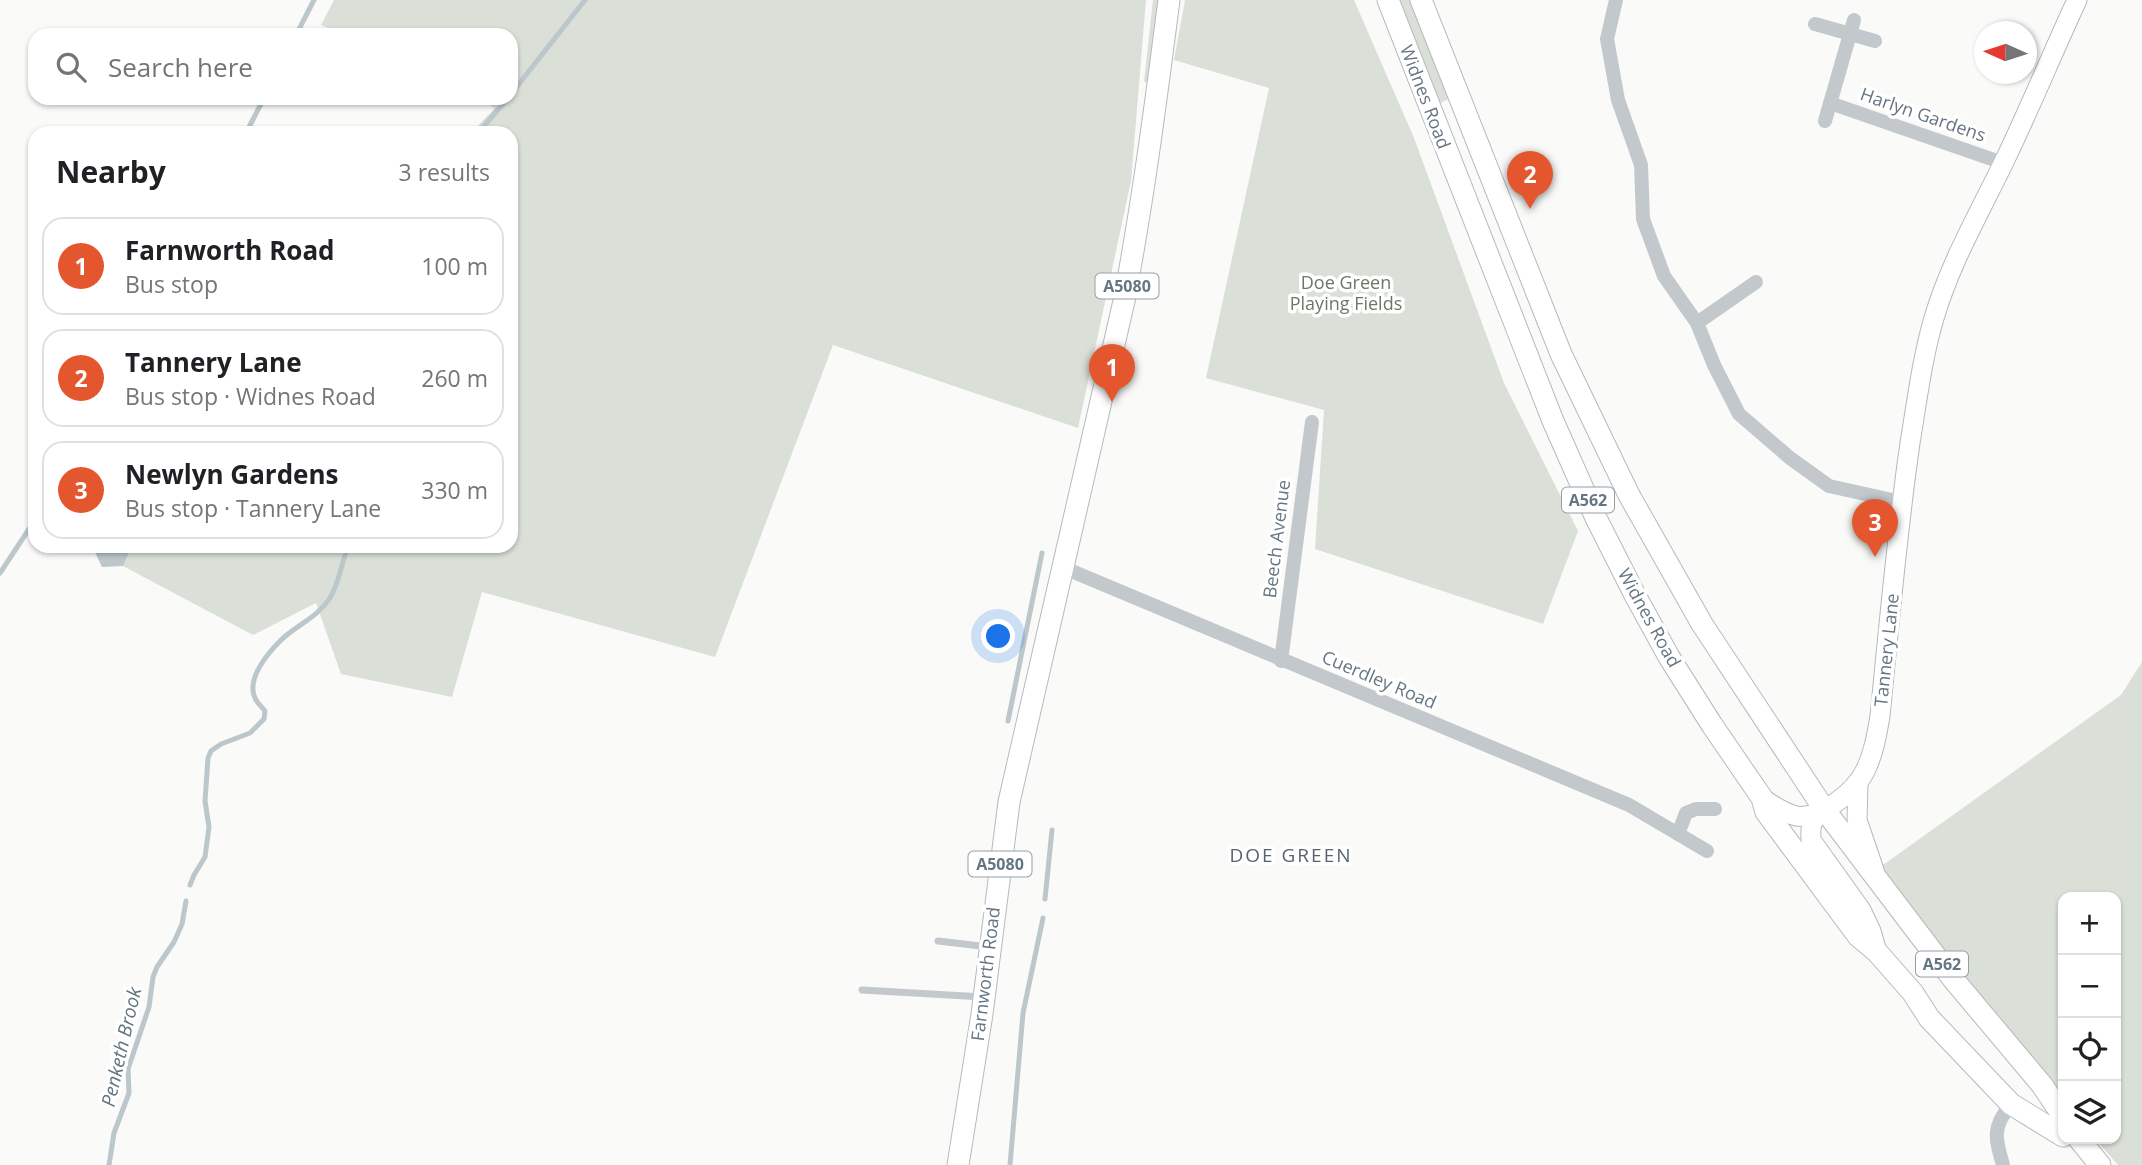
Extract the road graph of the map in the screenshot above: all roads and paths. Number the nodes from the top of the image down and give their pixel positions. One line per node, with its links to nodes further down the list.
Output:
1 (1169, 0): 16 (main road, Farnworth Road / A5080)
2 (1388, 0): 19 (main road, Widnes Road / A562)
3 (1421, 0): 21 (main road, Widnes Road / A562)
4 (1614, 0): 13 (street)
5 (2077, 0): 11 (street, Tannery Lane)
6 (1815, 24): 7 (street)
7 (1852, 27): 8 (street); 9 (street)
8 (1875, 41)
9 (1830, 103): 10 (street); 11 (street, Harlyn Gardens)
10 (1825, 121)
11 (2003, 163): 15 (street, Tannery Lane)
12 (1756, 282): 13 (street)
13 (1698, 323): 15 (street)
14 (1312, 422): 17 (street, Beech Avenue)
15 (1901, 502): 18 (street, Tannery Lane)
16 (1062, 567): 17 (street, Cuerdley Road); 26 (main road, Farnworth Road / A5080)
17 (1281, 661): 22 (street, Cuerdley Road)
18 (1858, 783): 21 (street, Tannery Lane); 24 (street)
19 (1762, 798): 21 (street); 27 (main road, Widnes Road / A562)
20 (1715, 809): 22 (street)
21 (1825, 809): 24 (main road, Widnes Road / A562); 27 (street)
22 (1678, 834): 23 (street, Cuerdley Road)
23 (1707, 850)
24 (1880, 884): 31 (main road, Widnes Road / A562)
25 (938, 941): 26 (lane)
26 (990, 947): 29 (main road, Farnworth Road / A5080)
27 (1877, 952): 30 (main road, Widnes Road / A562)
28 (862, 990): 29 (lane)
29 (984, 996): 33 (main road, Farnworth Road / A5080)
30 (2011, 1104): 32 (main road, Widnes Road / A562); 34 (street)
31 (2058, 1109)
32 (2058, 1134)
33 (958, 1165)
34 (2003, 1165)

